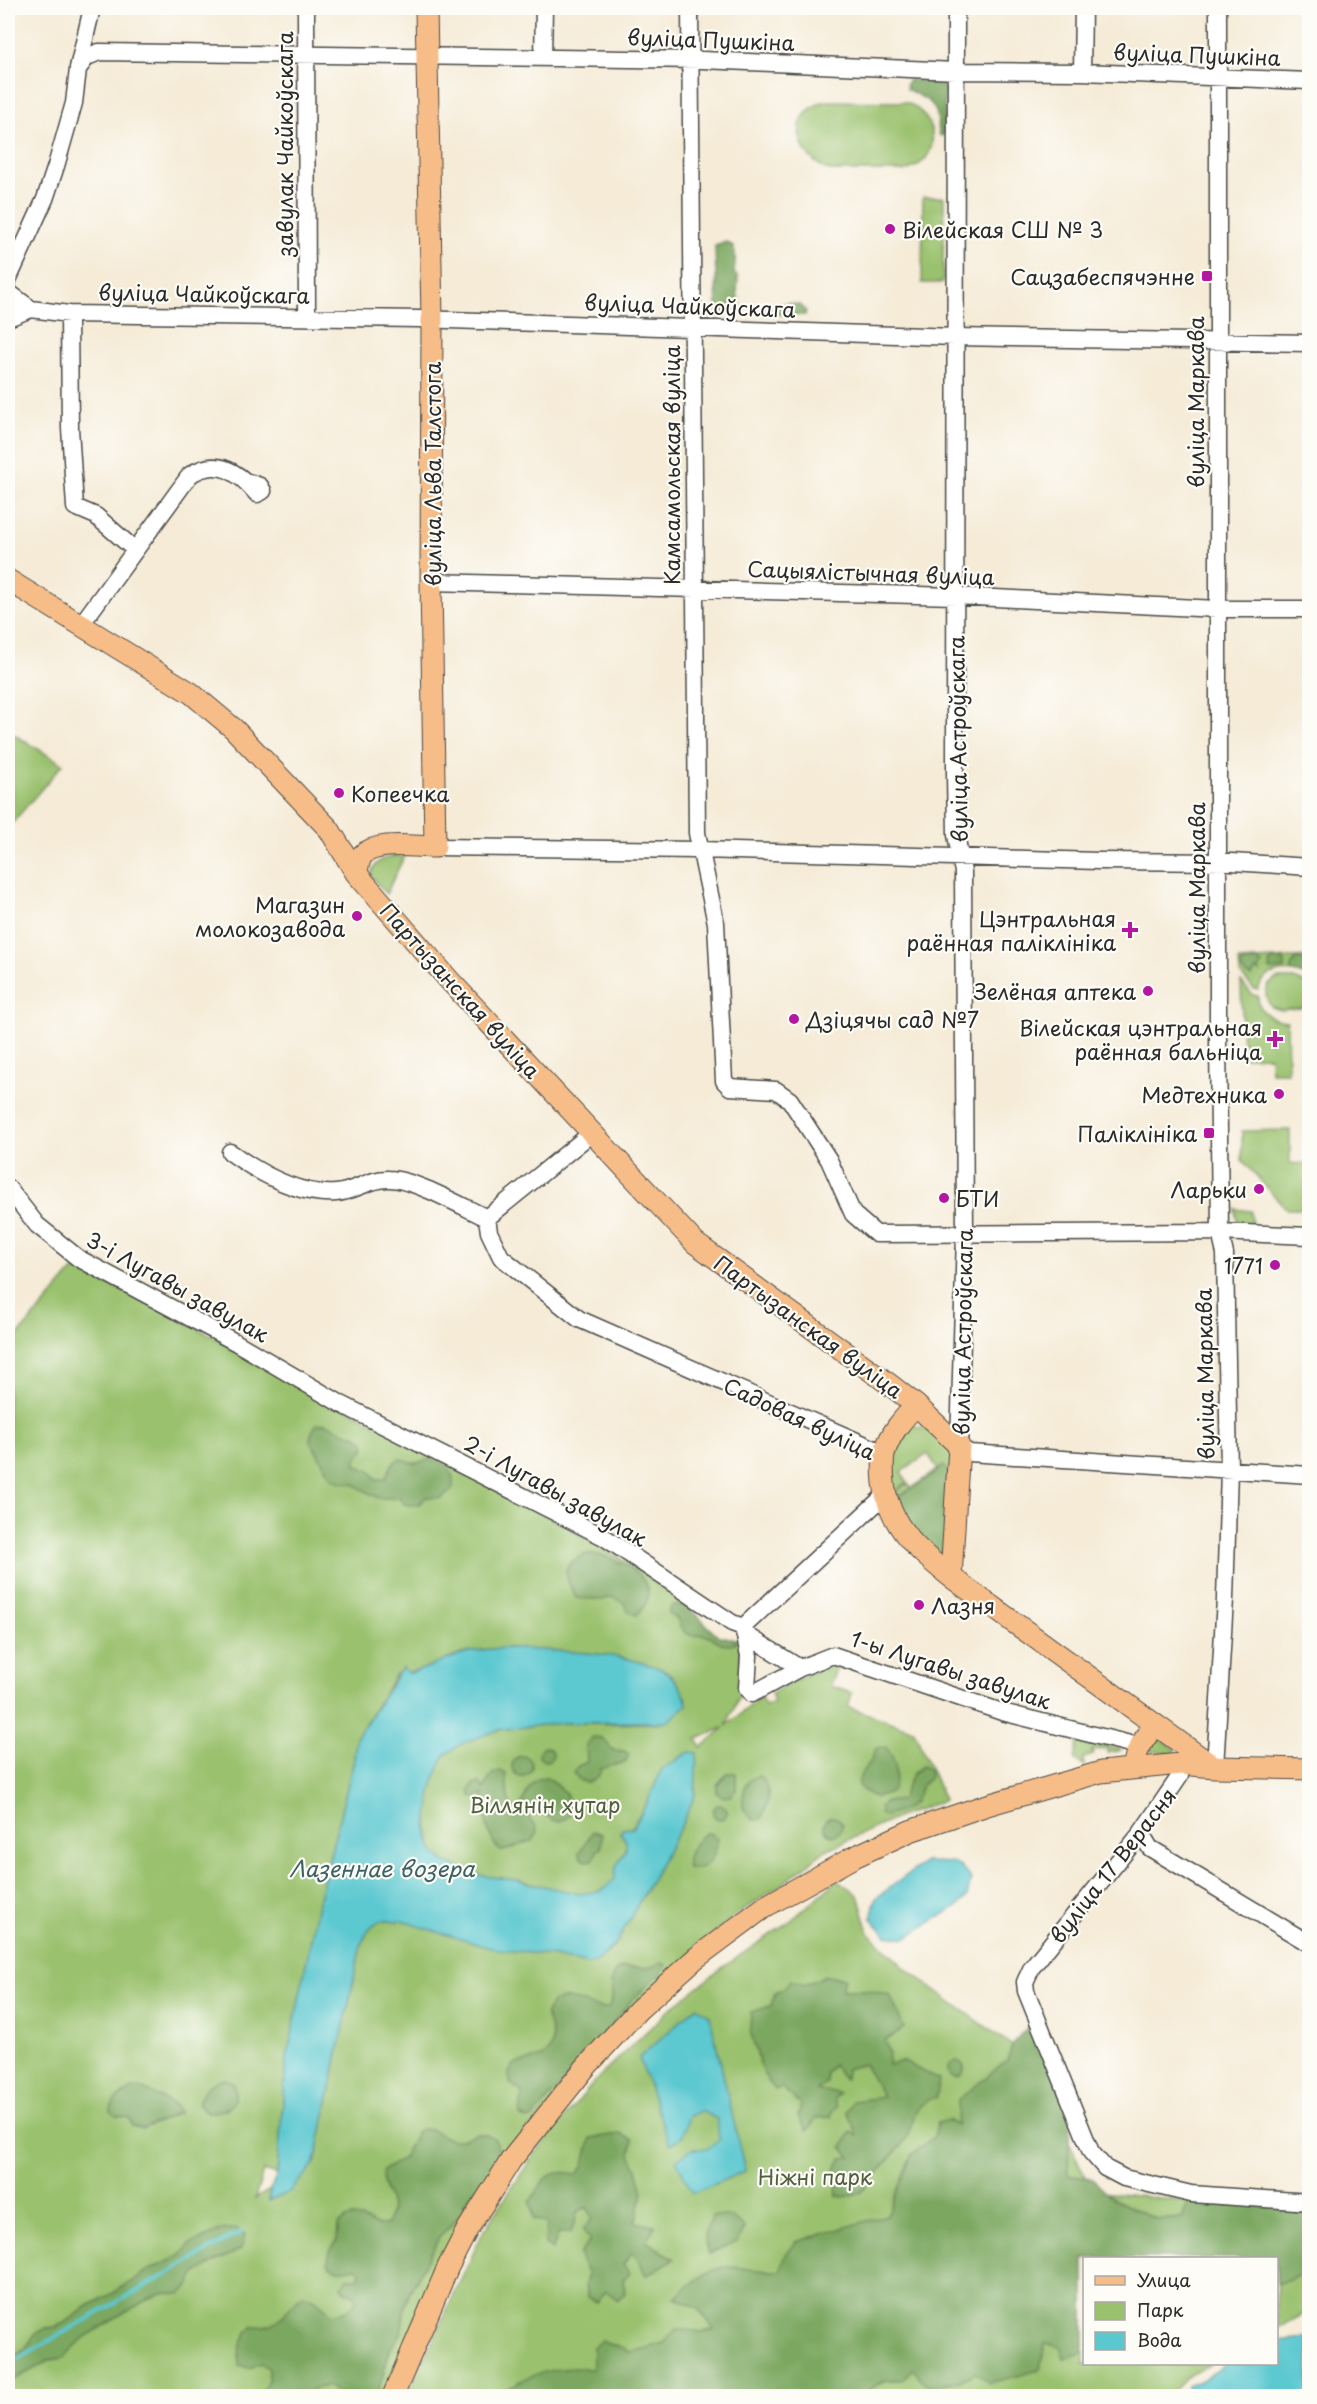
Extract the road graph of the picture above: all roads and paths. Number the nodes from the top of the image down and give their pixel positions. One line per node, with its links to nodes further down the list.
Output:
1 (92, 8): 9 (street)
2 (306, 8): 11 (street, завулак Чайкоўскага)
3 (426, 8): 12 (main road, вуліца Льва Талстога)
4 (544, 8): 13 (street)
5 (690, 8): 14 (street, Камсамольская вуліца)
6 (956, 8): 16 (street, вуліца Астроўскага)
7 (1083, 8): 17 (street)
8 (1218, 8): 18 (street, вуліца Маркава)
9 (87, 30): 10 (street); 15 (street)
10 (111, 51): 11 (street, вуліца Пушкіна); 15 (street, вуліца Пушкіна)
11 (307, 55): 12 (street, вуліца Пушкіна); 24 (street, завулак Чайкоўскага)
12 (427, 56): 13 (street, вуліца Пушкіна); 26 (main road, вуліца Льва Талстога)
13 (543, 57): 14 (street, вуліца Пушкіна)
14 (690, 60): 16 (street, вуліца Пушкіна); 27 (street, Камсамольская вуліца)
15 (78, 69): 20 (street)
16 (956, 71): 17 (street, вуліца Пушкіна); 28 (street, вуліца Астроўскага)
17 (1082, 72): 18 (street, вуліца Пушкіна)
18 (1218, 78): 19 (street, вуліца Пушкіна); 29 (street, вуліца Маркава)
19 (1310, 81)
20 (8, 280)
21 (8, 292): 22 (street, вуліца Чайкоўскага)
22 (31, 309): 23 (street, вуліца Чайкоўскага); 25 (street)
23 (69, 314): 24 (street, вуліца Чайкоўскага); 32 (street, вуліца Чайкоўскага)
24 (307, 316): 26 (street, вуліца Чайкоўскага)
25 (8, 318)
26 (432, 319): 27 (street, вуліца Чайкоўскага); 34 (main road, вуліца Льва Талстога)
27 (694, 327): 28 (street, вуліца Чайкоўскага); 35 (street, Камсамольская вуліца)
28 (955, 337): 29 (street, вуліца Чайкоўскага); 36 (street, вуліца Астроўскага)
29 (1218, 341): 30 (street, вуліца Чайкоўскага); 37 (street, вуліца Маркава)
30 (1310, 343)
31 (248, 482): 32 (street)
32 (135, 550): 39 (street)
33 (8, 580): 39 (main road, Партызанская вуліца)
34 (431, 582): 35 (street, Сацыялістычная вуліца); 42 (main road, вуліца Льва Талстога)
35 (694, 590): 36 (street, Сацыялістычная вуліца); 43 (street, Камсамольская вуліца)
36 (955, 596): 37 (street, Сацыялістычная вуліца); 44 (street, вуліца Астроўскага)
37 (1218, 609): 38 (street, Сацыялістычная вуліца); 45 (street, вуліца Маркава)
38 (1310, 609)
39 (80, 626): 40 (main road, Партызанская вуліца)
40 (329, 829): 41 (main road); 47 (main road, Партызанская вуліца)
41 (383, 846): 42 (main road); 47 (main road)
42 (435, 847): 43 (street)
43 (700, 850): 44 (street); 53 (street, Камсамольская вуліца)
44 (959, 857): 45 (street); 53 (street, вуліца Астроўскага)
45 (1219, 862): 46 (street); 52 (street, вуліца Маркава)
46 (1310, 867)
47 (356, 873): 48 (main road, Партызанская вуліца)
48 (593, 1132): 51 (street); 56 (main road, Партызанская вуліца)
49 (230, 1152): 51 (street)
50 (8, 1188): 55 (street, 3-і Лугавы завулак)
51 (487, 1218): 58 (street, Садовая вуліца)
52 (1221, 1232): 53 (street); 54 (street); 59 (street, вуліца Маркава)
53 (965, 1234): 57 (street, вуліца Астроўскага)
54 (1310, 1236)
55 (341, 1404): 63 (street, 2-і Лугавы завулак)
56 (916, 1405): 57 (main road, Партызанская вуліца); 58 (main road, Партызанская вуліца)
57 (959, 1446): 59 (street, Партызанская вуліца); 62 (main road, вуліца Астроўскага)
58 (884, 1453): 61 (main road, Садовая вуліца)
59 (1229, 1470): 60 (street, Партызанская вуліца); 68 (street, вуліца Маркава)
60 (1310, 1475)
61 (885, 1495): 62 (main road, Садовая вуліца); 63 (street)
62 (951, 1577): 65 (main road, Садовая вуліца)
63 (744, 1631): 64 (street, 2-і Лугавы завулак); 64 (street, 1-ы Лугавы завулак)
64 (800, 1668): 66 (street, 1-ы Лугавы завулак)
65 (1157, 1726): 66 (main road); 68 (main road, Садовая вуліца)
66 (1142, 1747): 69 (main road)
67 (1180, 1764): 68 (main road, вуліца 17 Верасня); 69 (main road); 71 (street, вуліца 17 Верасня)
68 (1215, 1767): 70 (main road, вуліца 17 Верасня)
69 (1134, 1768): 74 (main road)
70 (1310, 1769)
71 (1140, 1833): 72 (street); 73 (street, вуліца 17 Верасня)
72 (1310, 1944)
73 (1310, 2202)
74 (393, 2397)

